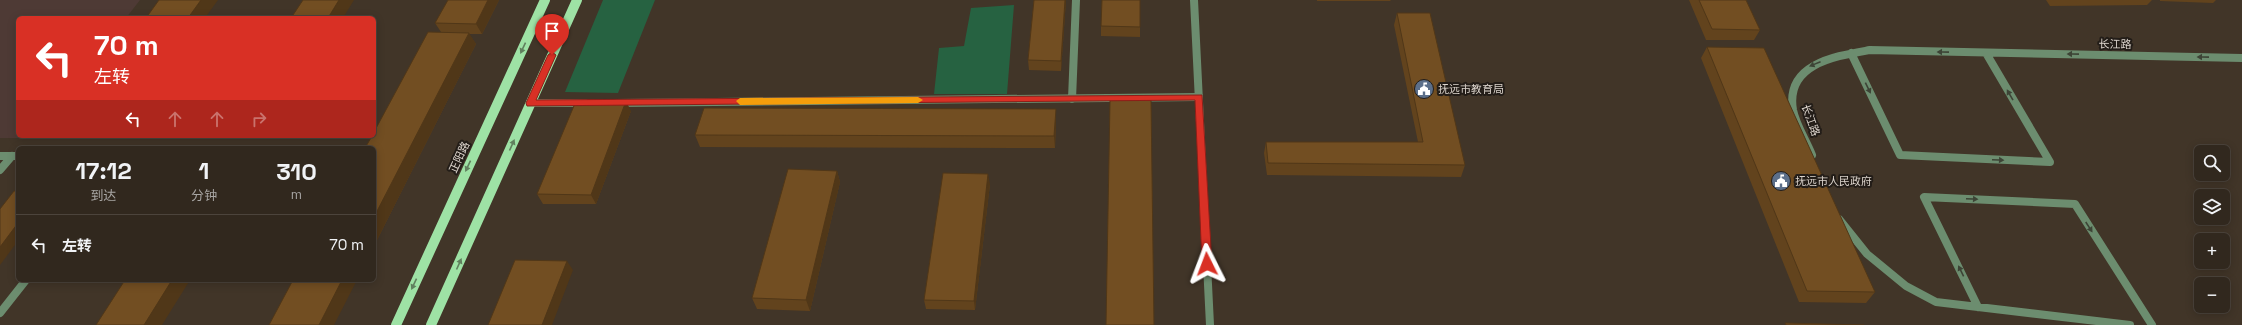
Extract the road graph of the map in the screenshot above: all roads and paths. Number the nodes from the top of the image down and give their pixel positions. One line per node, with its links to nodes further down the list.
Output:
1 (545, 0): 21 (main road, 正阳路, one-way to 21)
2 (577, 0): 10 (main road)
3 (1076, 0): 9 (street)
4 (1194, 0): 8 (street)
5 (1850, 53): 6 (street, 长江路, one-way to 5); 6 (street, one-way to 6); 15 (street, 长江路, one-way to 15)
6 (1986, 53): 7 (street, 长江路, one-way to 6)
7 (2242, 58)
8 (1199, 97): 9 (street); 23 (street)
9 (1072, 99): 12 (street)
10 (530, 103): 11 (street); 22 (main road, one-way to 10)
11 (594, 103)
12 (610, 103)
13 (0, 156): 14 (street)
14 (15, 156): 16 (street)
15 (1816, 163)
16 (0, 170)
17 (1836, 212): 19 (street)
18 (24, 282): 20 (street)
19 (1978, 306): 24 (street); 25 (street, one-way to 25)
20 (0, 313)
21 (396, 325)
22 (431, 325)
23 (1210, 325)
24 (2130, 325)
25 (2152, 325)

